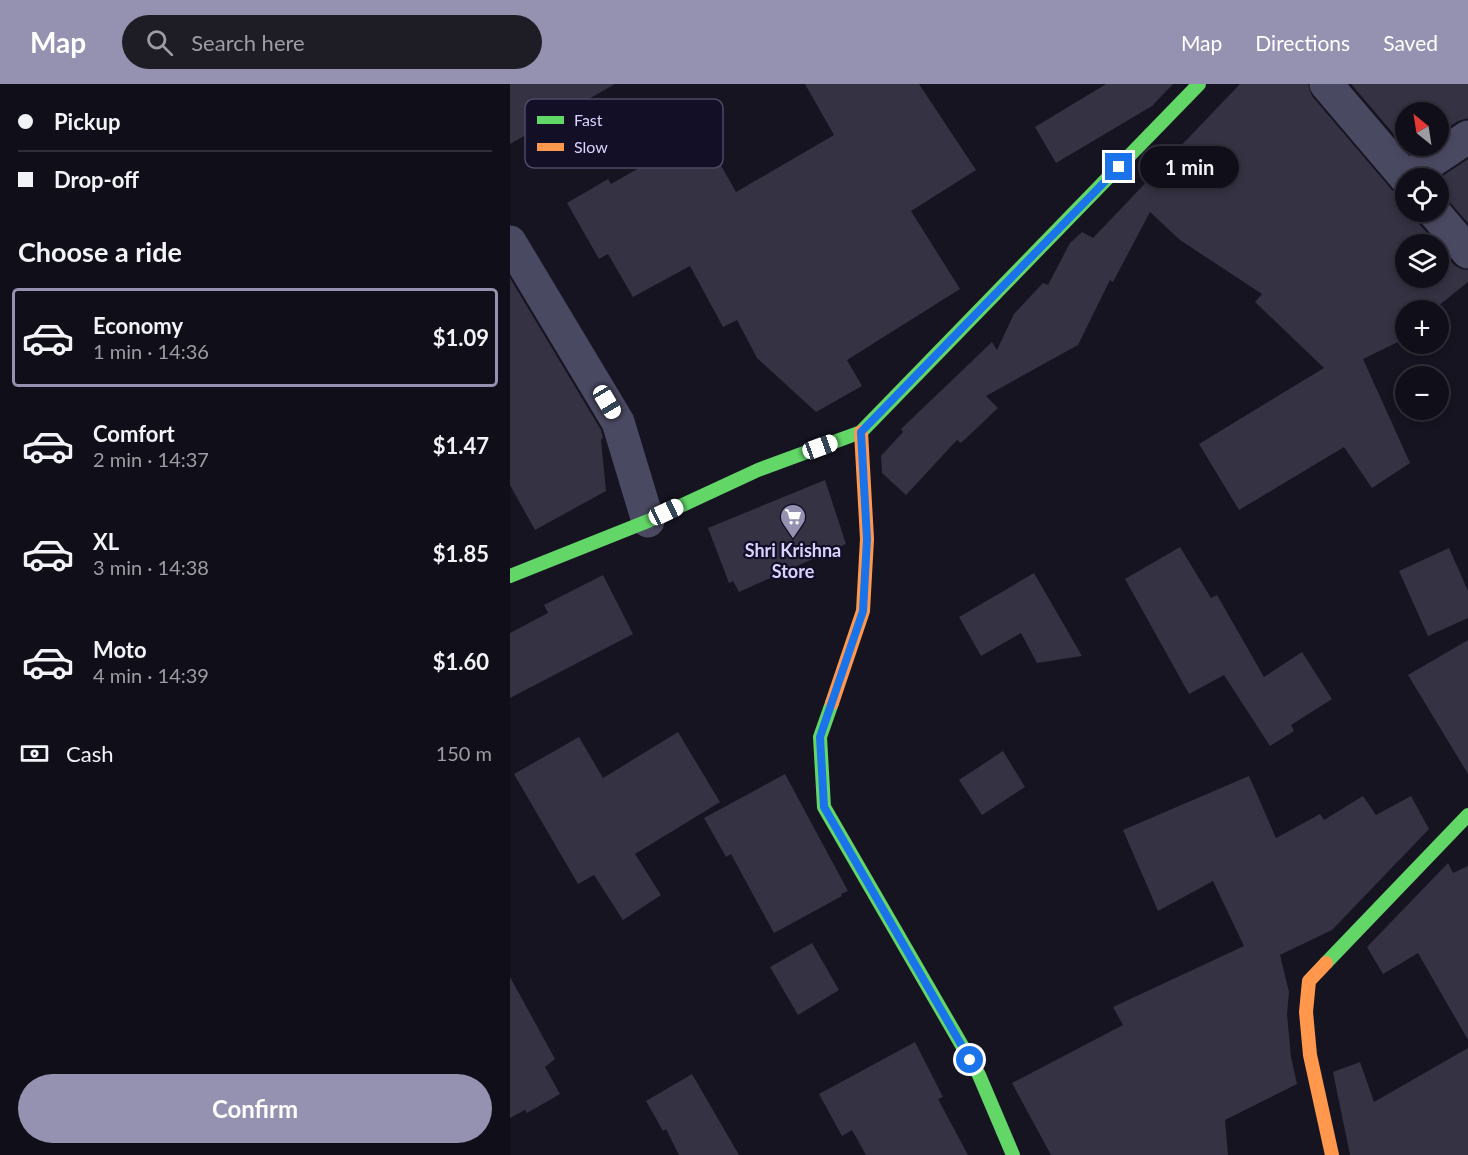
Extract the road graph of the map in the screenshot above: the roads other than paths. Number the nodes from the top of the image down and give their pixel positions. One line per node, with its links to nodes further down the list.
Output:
1 (1199, 84): 9 (street)
2 (1326, 84): 4 (street)
3 (1468, 137): 5 (street)
4 (1397, 168)
5 (1421, 168)
6 (1442, 222): 8 (street)
7 (510, 242): 10 (street)
8 (1468, 252)
9 (861, 432): 10 (street); 13 (street)
10 (648, 521): 11 (street)
11 (510, 576)
12 (1468, 815): 14 (street)
13 (1013, 1155)
14 (1332, 1155)

